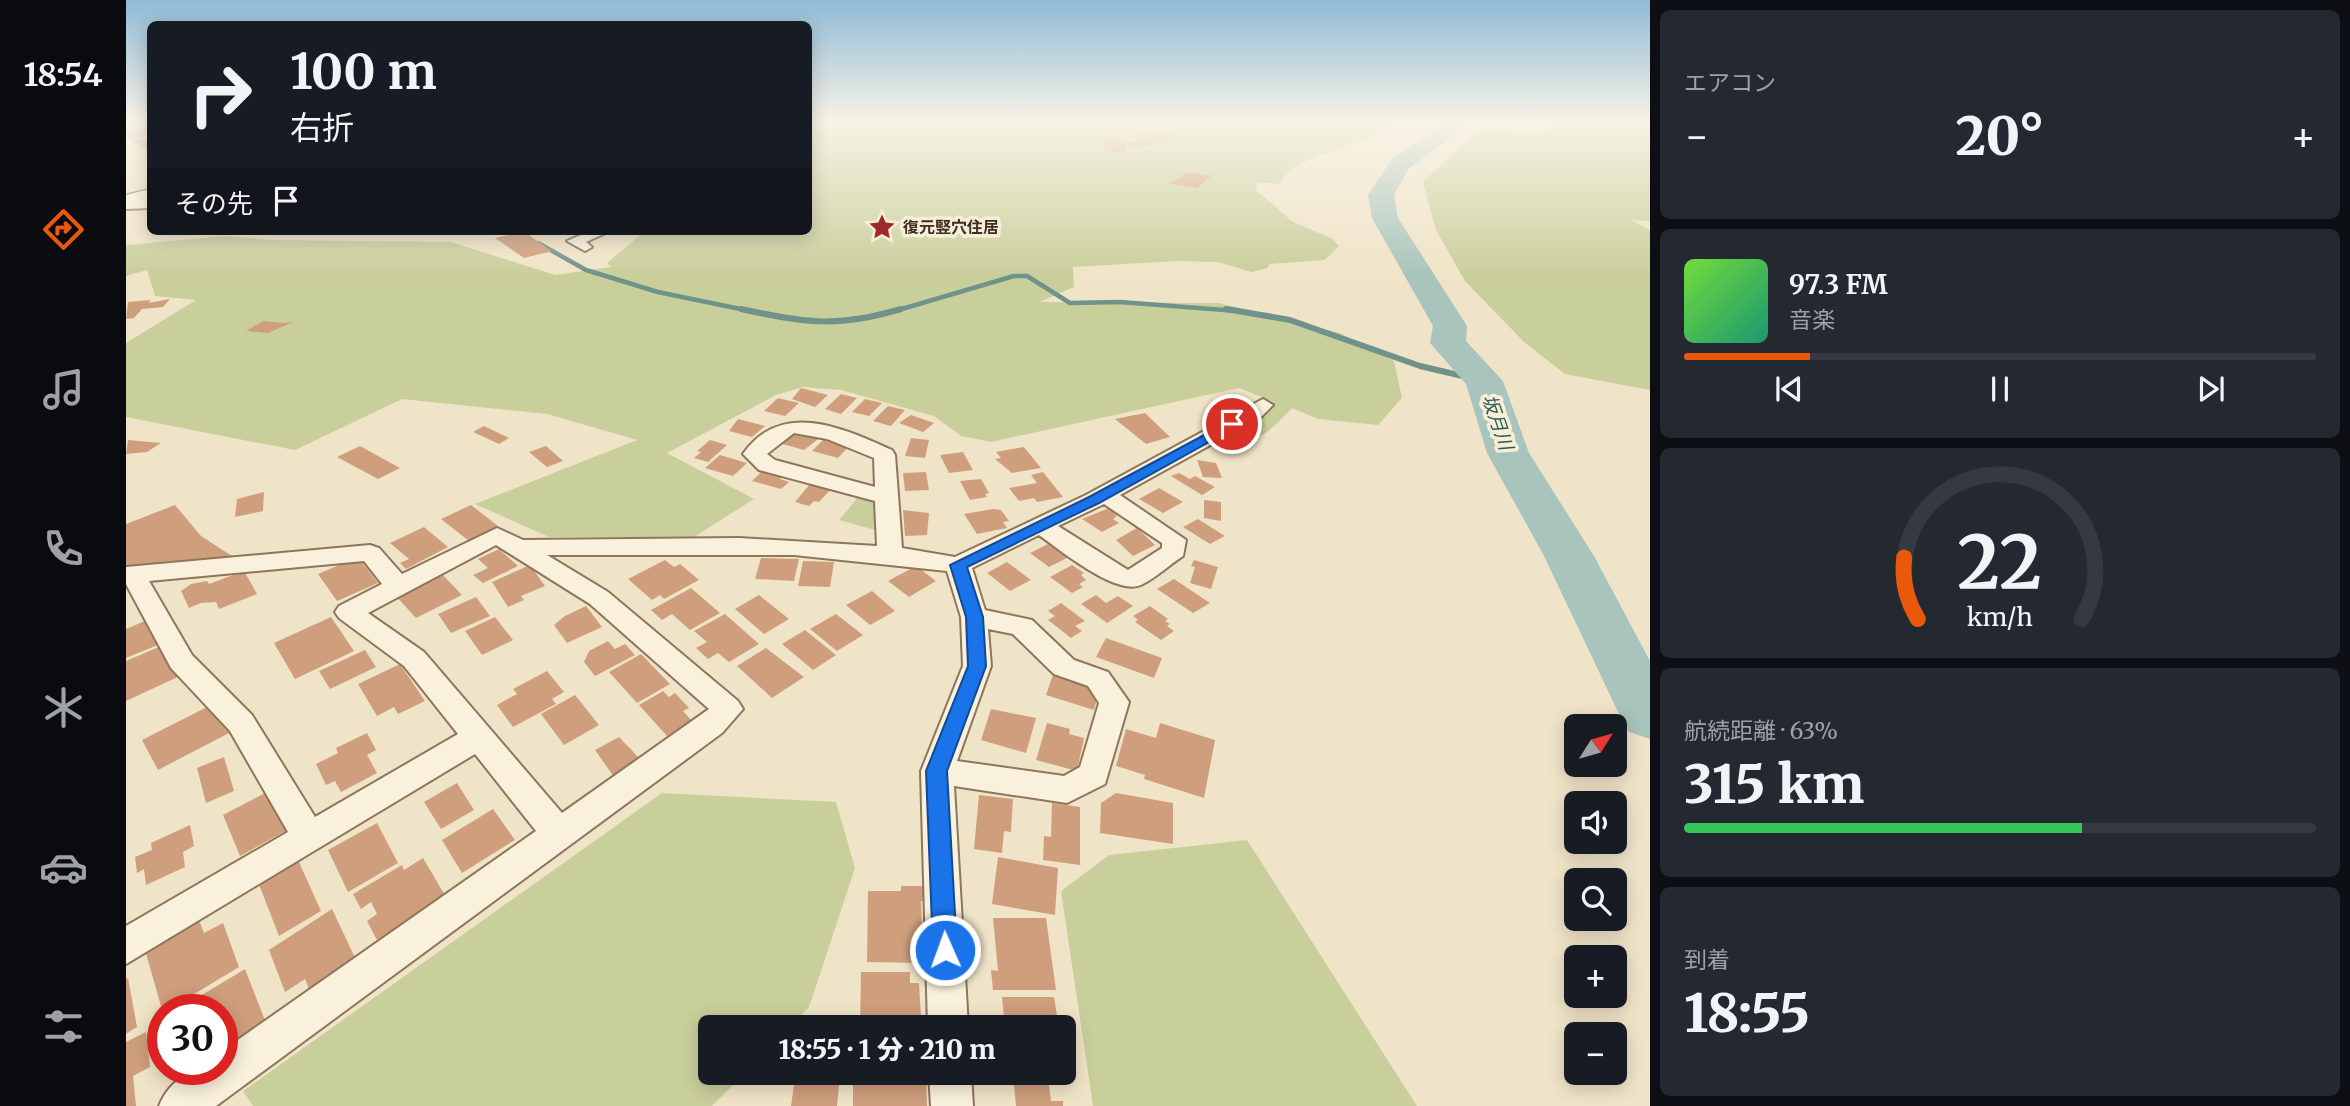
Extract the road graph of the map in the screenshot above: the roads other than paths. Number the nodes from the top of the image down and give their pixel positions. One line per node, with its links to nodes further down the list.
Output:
1 (147, 195): 2 (street)
2 (126, 203): 3 (street)
3 (147, 204)
4 (592, 235): 5 (street)
5 (575, 241)
6 (1263, 405): 7 (street)
7 (1104, 494): 9 (street); 9 (street)
8 (887, 497): 8 (street); 11 (street)
9 (1041, 526): 12 (street)
10 (520, 548): 11 (street); 14 (street); 18 (street)
11 (890, 555): 12 (street)
12 (958, 565): 15 (street)
13 (129, 575): 14 (street); 19 (street)
14 (397, 585): 16 (street)
15 (974, 617): 17 (street); 17 (street)
16 (478, 737): 18 (street); 19 (street)
17 (937, 771): 21 (street)
18 (559, 834): 23 (street)
19 (309, 837): 20 (street)
20 (126, 946)
21 (947, 1015)
22 (951, 1085): 24 (street)
23 (180, 1106)
24 (952, 1106)

